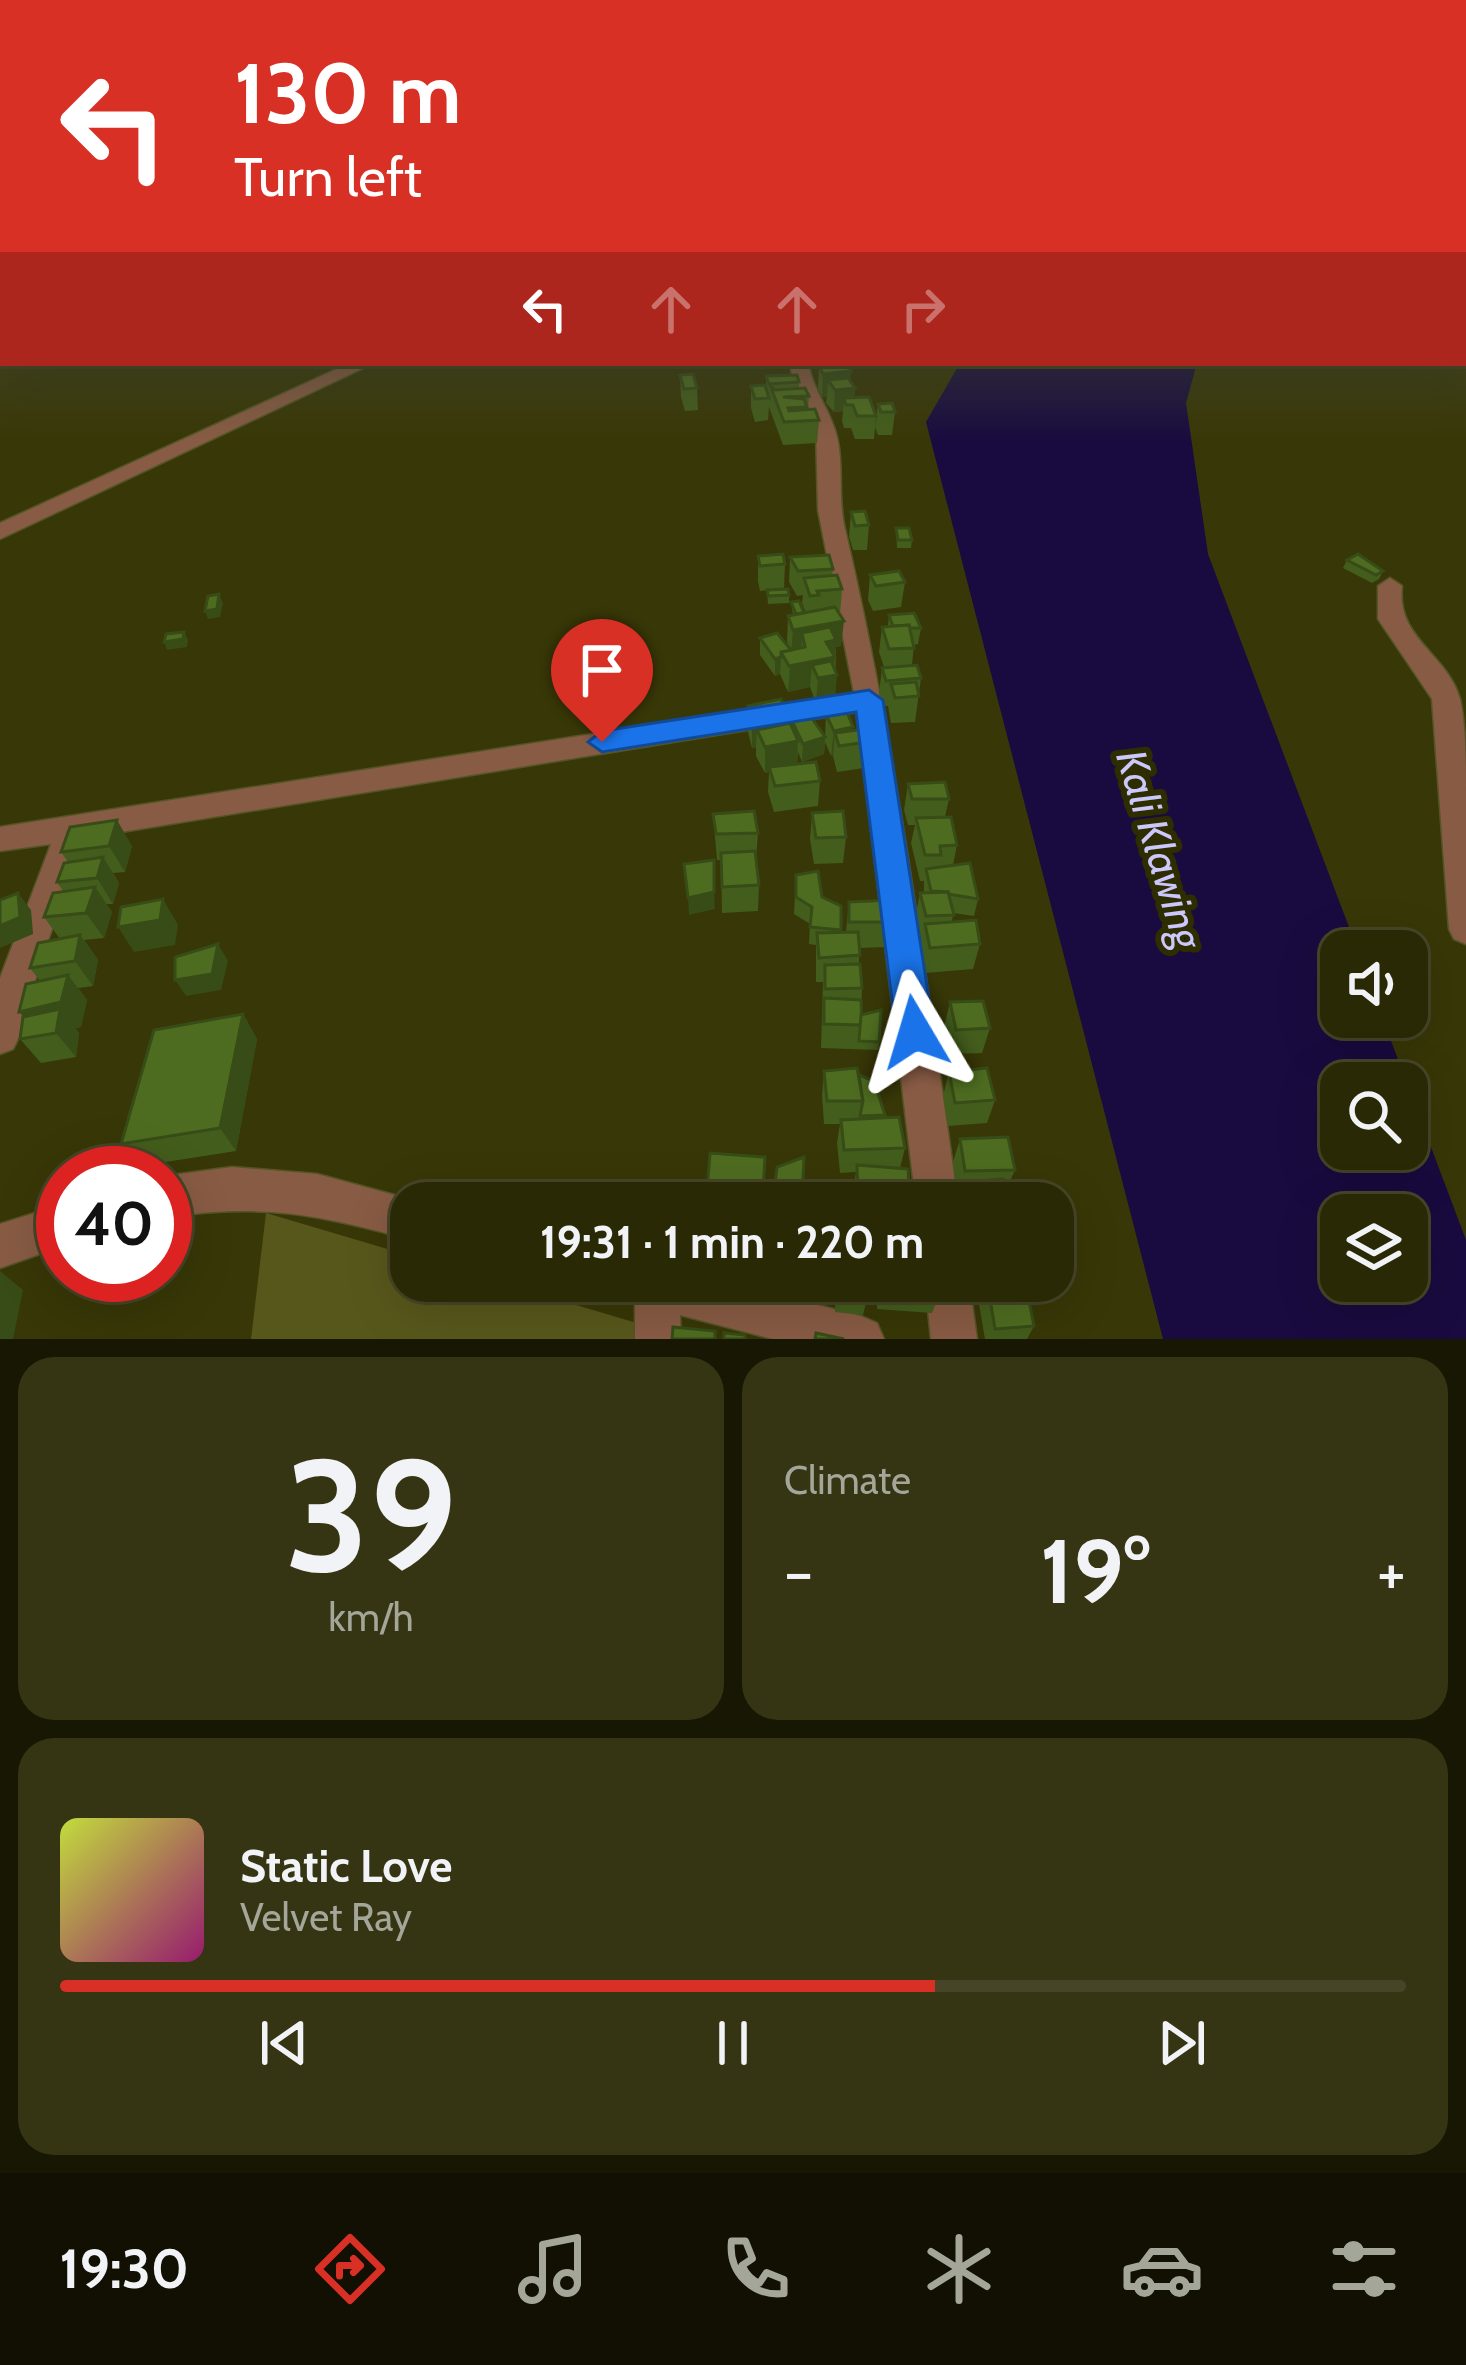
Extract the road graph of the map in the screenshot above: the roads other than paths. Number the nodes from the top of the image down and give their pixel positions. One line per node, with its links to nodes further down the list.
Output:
1 (359, 366): 3 (street)
2 (800, 366): 5 (street)
3 (0, 532)
4 (1390, 586): 8 (street)
5 (869, 700): 6 (street); 10 (street)
6 (54, 831): 7 (street); 9 (street)
7 (0, 838)
8 (1466, 929)
9 (0, 1037)
10 (934, 1182)
11 (192, 1193): 12 (street)
12 (390, 1213)
13 (36, 1234): 14 (street)
14 (0, 1246)
15 (650, 1302): 18 (street)
16 (716, 1302): 19 (street)
17 (950, 1302): 20 (street)
18 (658, 1339)
19 (861, 1339)
20 (955, 1339)

